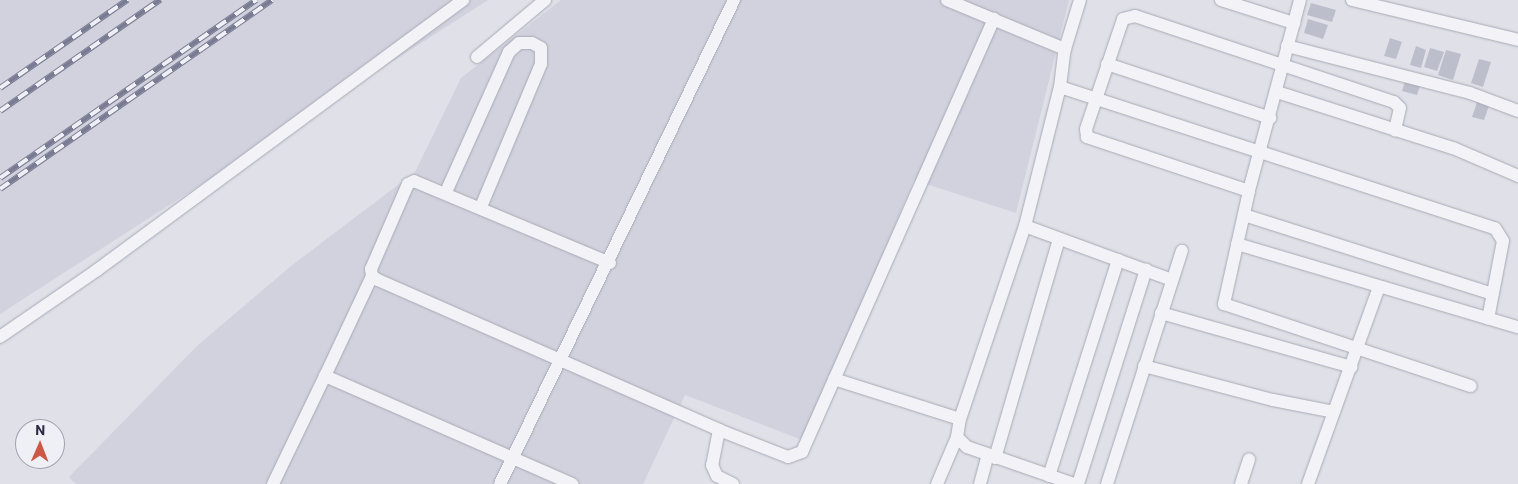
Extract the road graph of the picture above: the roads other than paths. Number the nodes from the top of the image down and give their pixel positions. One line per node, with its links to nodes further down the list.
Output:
1 (463, 0): 43 (street)
2 (545, 0): 14 (street)
3 (734, 0): 34 (street)
4 (947, 0): 9 (street)
5 (1080, 0): 13 (street)
6 (1221, 0): 10 (street)
7 (1300, 0): 10 (street)
8 (1352, 0): 11 (street)
9 (994, 20): 13 (street); 49 (street)
10 (1294, 23): 12 (street)
11 (1518, 40)
12 (1288, 46): 16 (street); 20 (street)
13 (1065, 49): 17 (street)
14 (477, 57)
15 (1107, 64): 16 (street); 19 (street); 21 (street)
16 (1285, 65): 18 (street); 22 (street)
17 (1060, 87): 19 (street); 29 (street)
18 (1277, 92): 21 (street); 22 (street)
19 (1095, 99): 23 (street); 25 (street)
20 (1518, 111)
21 (1270, 118): 23 (street)
22 (1395, 130): 24 (street)
23 (1260, 152): 25 (street); 39 (street)
24 (1518, 176)
25 (1249, 191): 28 (street)
26 (446, 192): 27 (street); 27 (street); 36 (street)
27 (481, 207): 34 (street)
28 (1244, 215): 31 (street); 39 (street)
29 (1025, 226): 30 (street); 52 (street)
30 (1059, 238): 33 (street); 56 (street)
31 (1237, 244): 38 (street); 44 (street)
32 (1182, 251): 37 (street)
33 (1118, 260): 35 (street); 58 (street)
34 (610, 263): 45 (street)
35 (1146, 270): 37 (street); 65 (street)
36 (372, 276): 45 (street); 48 (street)
37 (1172, 280): 40 (street)
38 (1379, 287): 41 (street); 44 (street)
39 (1493, 294): 41 (street)
40 (1161, 313): 46 (street); 47 (street)
41 (1488, 318): 42 (street)
42 (1518, 326)
43 (0, 337)
44 (1359, 349): 47 (street); 50 (street)
45 (561, 360): 53 (street); 55 (street)
46 (1144, 366): 51 (street); 66 (street)
47 (1352, 367): 51 (street)
48 (325, 376): 55 (street); 59 (street)
49 (834, 379): 52 (street); 53 (street)
50 (1471, 386)
51 (1334, 412): 68 (street)
52 (960, 419): 54 (street)
53 (719, 430): 62 (street)
54 (957, 437): 56 (street); 63 (street)
55 (514, 456): 60 (street); 61 (street)
56 (992, 456): 58 (street); 64 (street)
57 (1249, 459): 67 (street)
58 (1049, 476): 65 (street)
59 (275, 483)
60 (500, 484)
61 (572, 484)
62 (733, 484)
63 (937, 484)
64 (980, 484)
65 (1076, 484)
66 (1107, 484)
67 (1241, 484)
68 (1308, 484)

